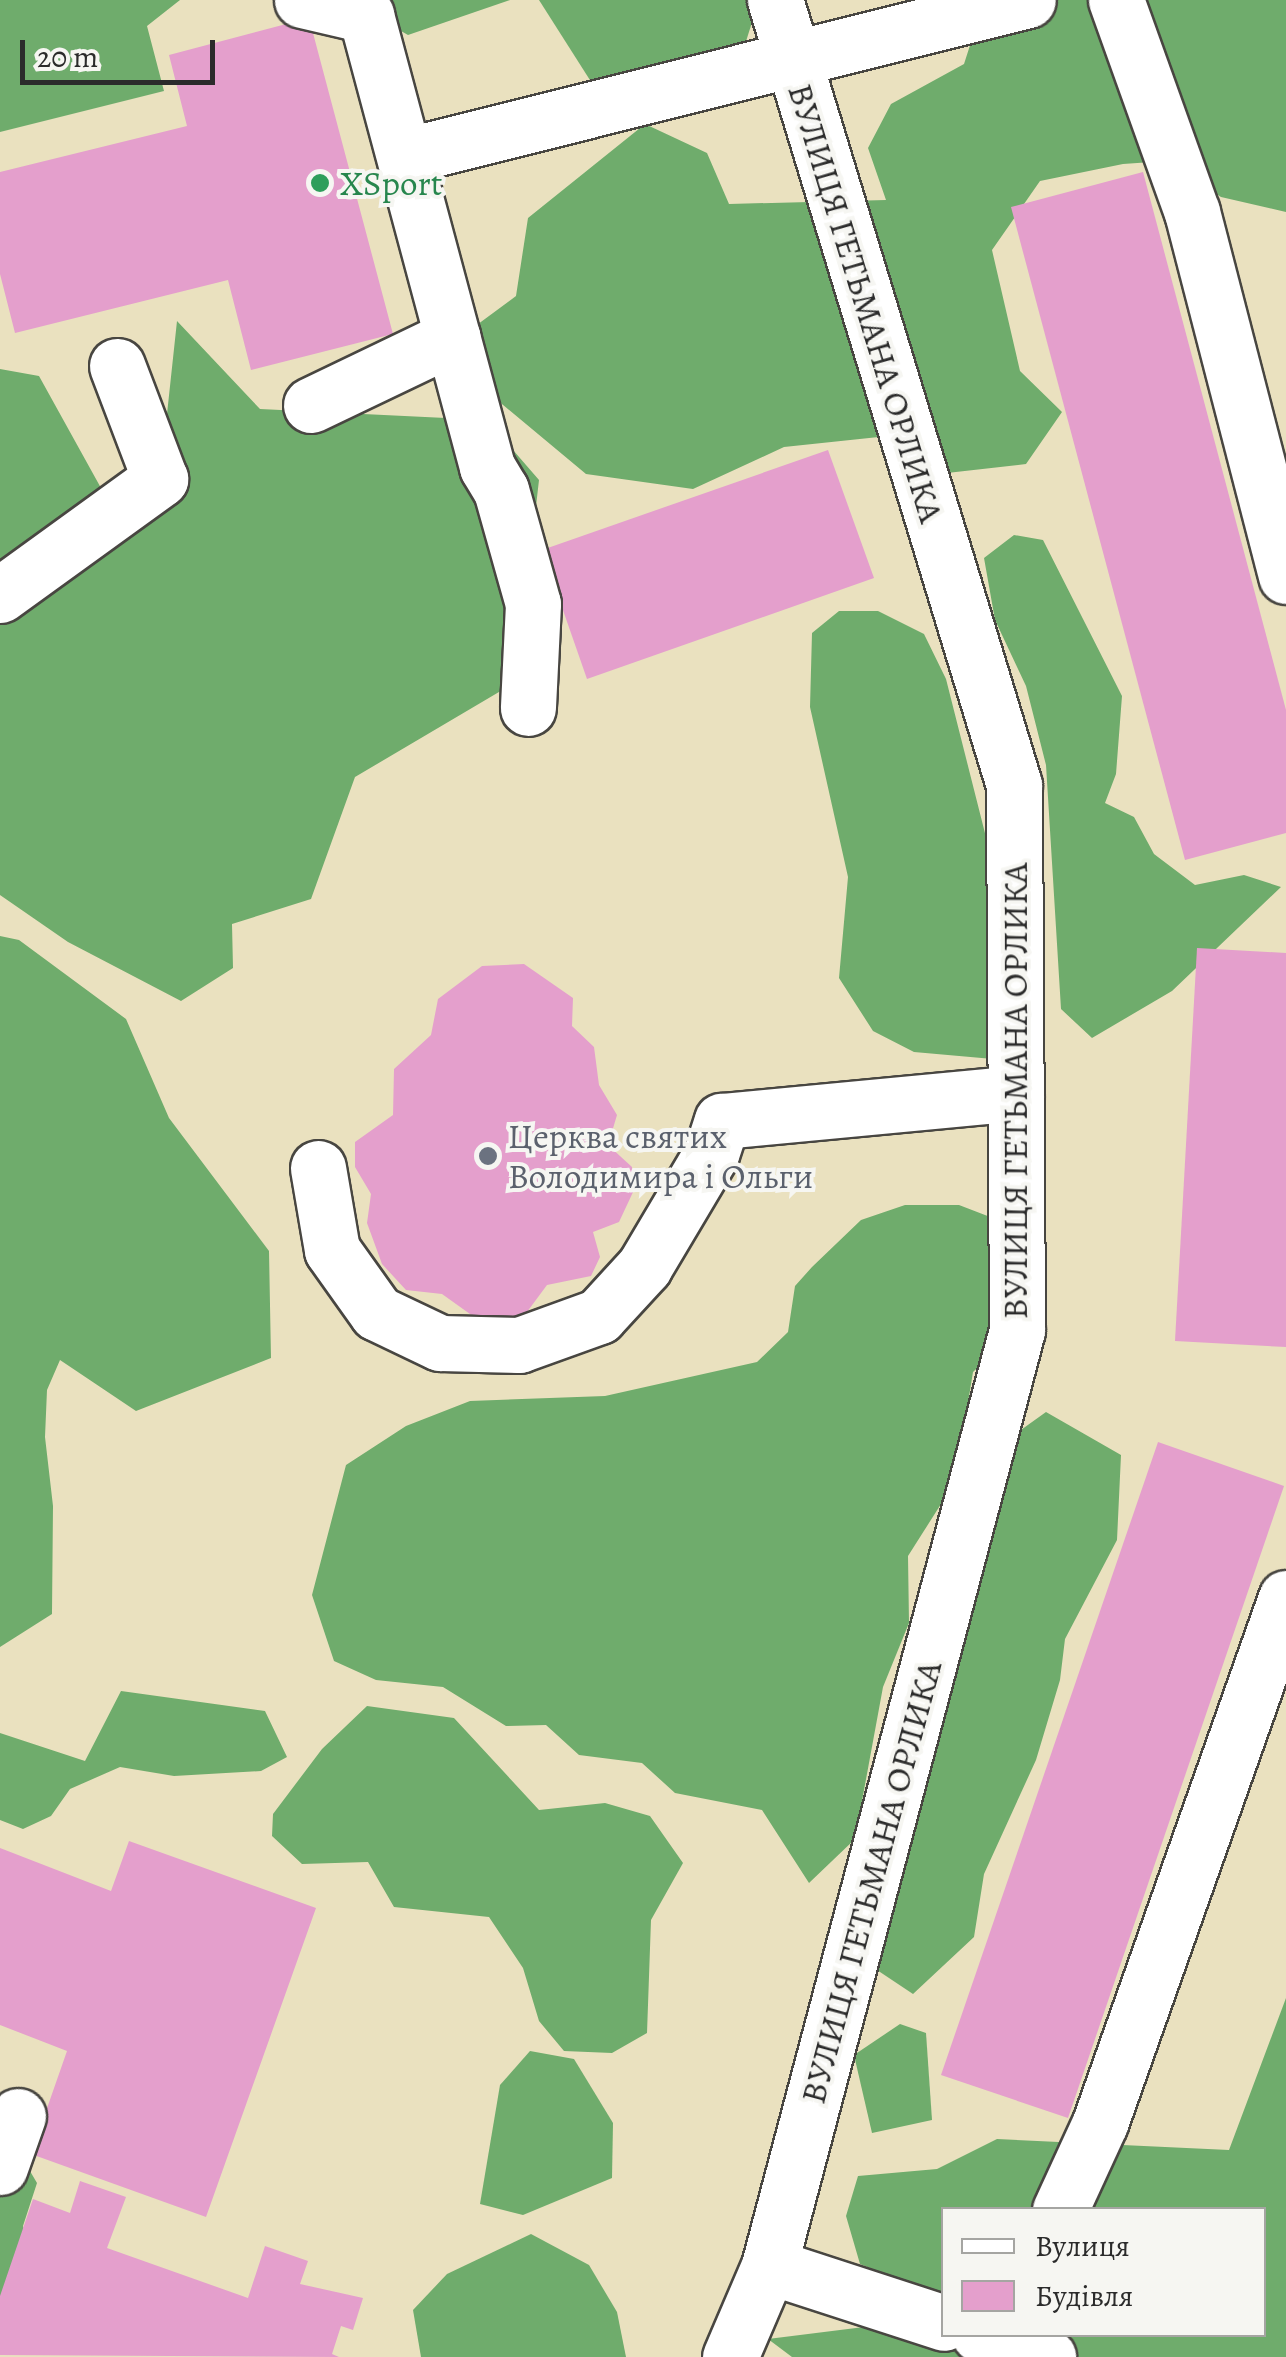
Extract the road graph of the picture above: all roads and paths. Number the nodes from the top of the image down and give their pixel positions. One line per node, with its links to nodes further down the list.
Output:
1 (302, 0): 6 (street)
2 (775, 0): 5 (street, ВУЛИЦЯ ГЕТЬМАНА ОРЛИКА)
3 (1028, 0): 5 (street)
4 (1116, 0): 10 (street)
5 (792, 58): 6 (street); 13 (street, ВУЛИЦЯ ГЕТЬМАНА ОРЛИКА)
6 (404, 156): 7 (street)
7 (453, 337): 9 (street); 12 (street)
8 (117, 366): 11 (street)
9 (311, 405)
10 (1286, 576)
11 (0, 594)
12 (528, 708)
13 (1016, 1093): 14 (street); 19 (street, ВУЛИЦЯ ГЕТЬМАНА ОРЛИКА)
14 (318, 1168)
15 (1286, 1598): 18 (street)
16 (18, 2116): 17 (street)
17 (0, 2166)
18 (1061, 2207)
19 (769, 2266): 20 (street); 21 (street, ВУЛИЦЯ ГЕТЬМАНА ОРЛИКА)
20 (941, 2322)
21 (730, 2357)

